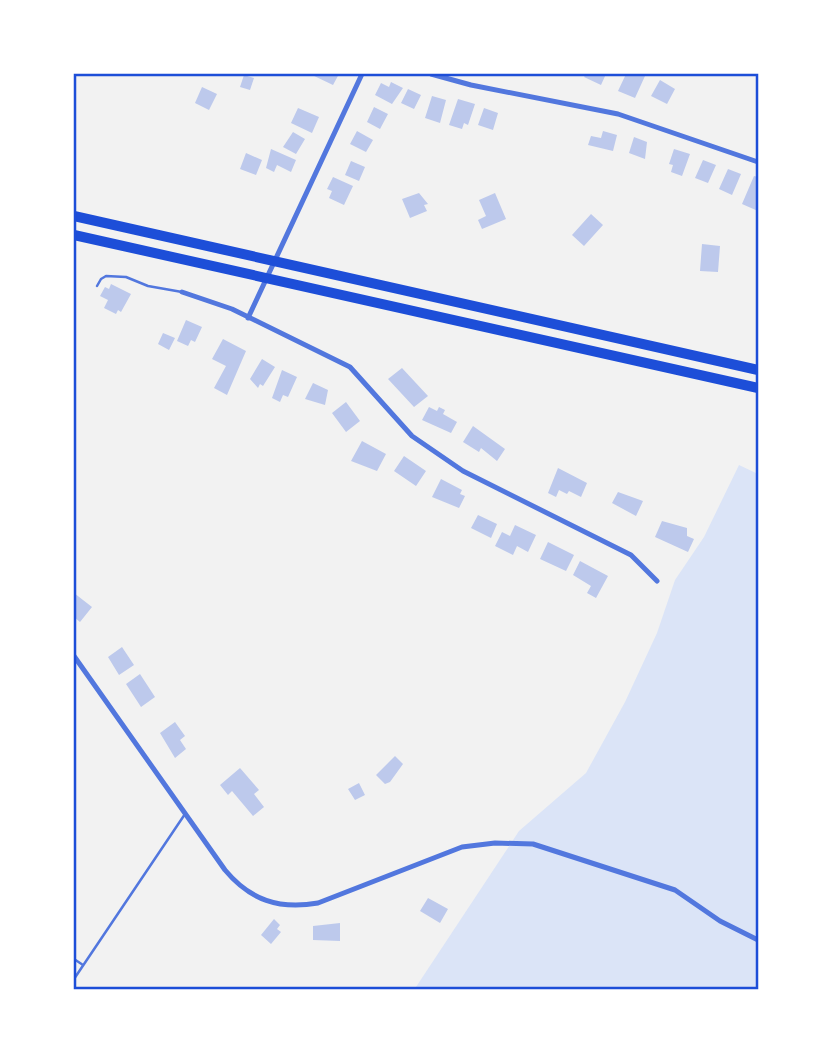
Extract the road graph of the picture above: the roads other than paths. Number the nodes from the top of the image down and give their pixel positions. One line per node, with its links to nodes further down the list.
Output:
1 (362, 74): 8 (street)
2 (431, 74): 3 (street)
3 (758, 162)
4 (74, 216): 9 (highway)
5 (74, 235): 10 (highway)
6 (97, 286): 7 (lane)
7 (182, 292): 8 (street)
8 (248, 318): 11 (street)
9 (756, 369)
10 (758, 388)
11 (657, 580)
12 (74, 658): 13 (street)
13 (185, 814): 14 (street); 16 (lane)
14 (758, 940)
15 (74, 959): 16 (lane)
16 (83, 965): 17 (lane)
17 (74, 979)

